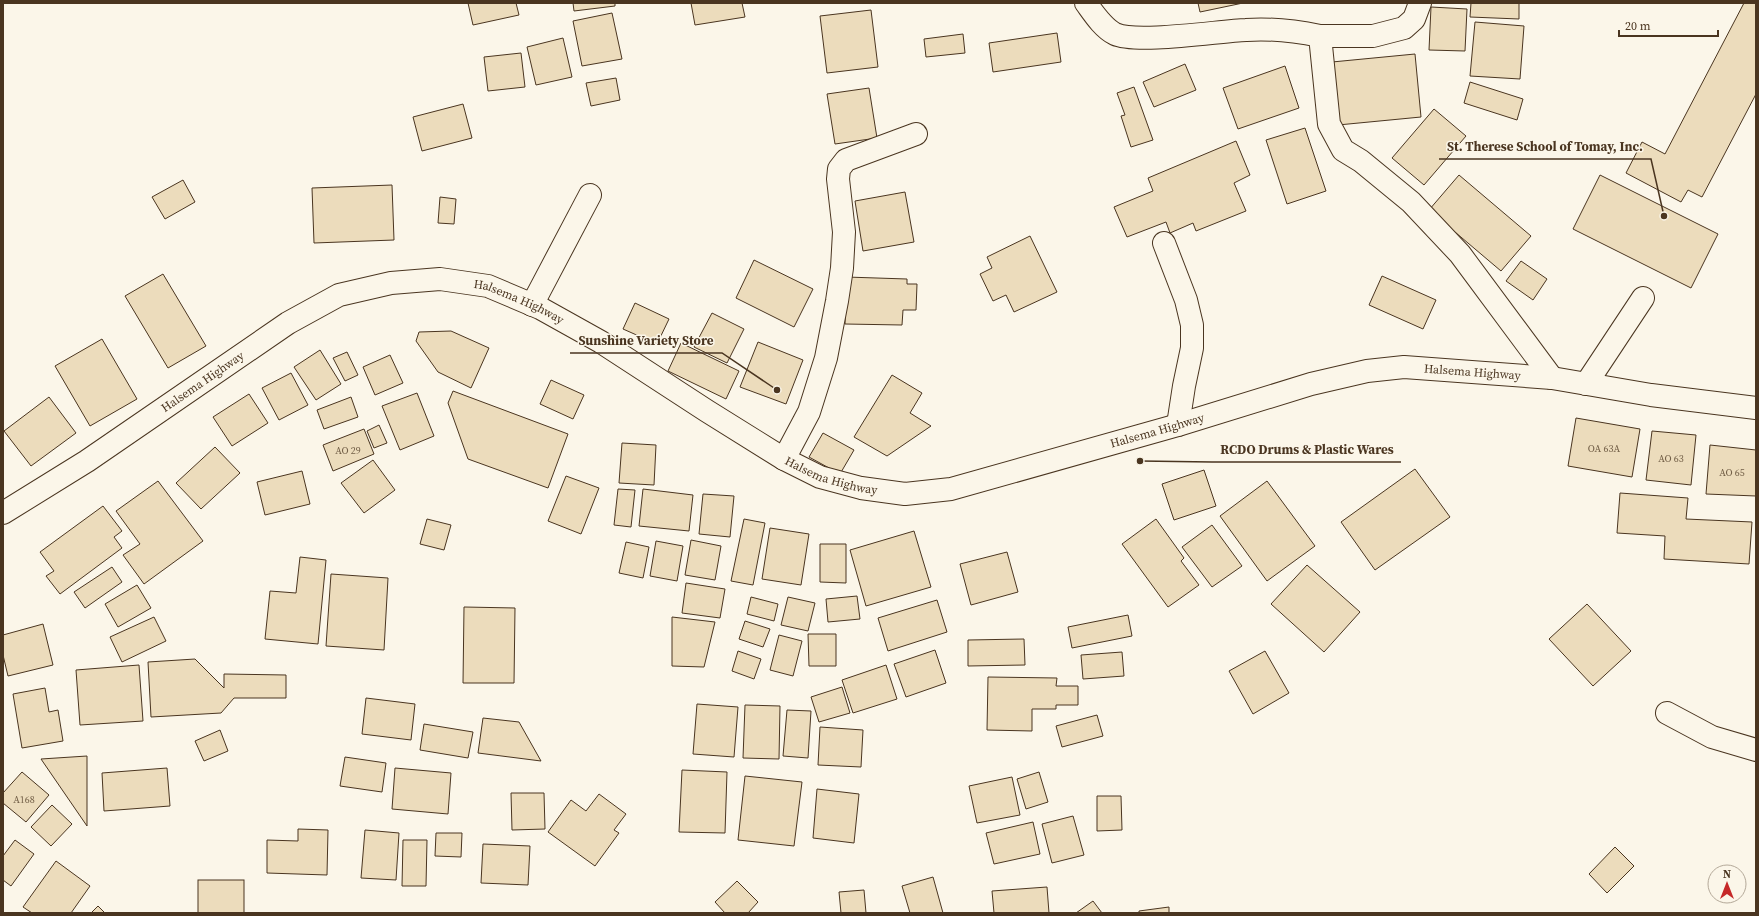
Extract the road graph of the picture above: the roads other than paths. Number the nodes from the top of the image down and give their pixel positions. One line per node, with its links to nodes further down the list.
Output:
1 (1086, 3): 3 (main road)
2 (1420, 3): 3 (main road)
3 (1320, 36): 9 (main road)
4 (916, 134): 13 (main road)
5 (590, 195): 8 (main road)
6 (1164, 244): 12 (main road)
7 (1643, 298): 10 (main road)
8 (532, 305): 13 (main road, Halsema Highway); 14 (main road, Halsema Highway)
9 (1552, 378): 10 (main road, Halsema Highway); 12 (main road, Halsema Highway)
10 (1586, 384): 11 (main road, Halsema Highway)
11 (1756, 408)
12 (1178, 424): 13 (main road, Halsema Highway)
13 (784, 458)
14 (3, 513)
15 (1667, 712): 16 (main road)
16 (1756, 750)

